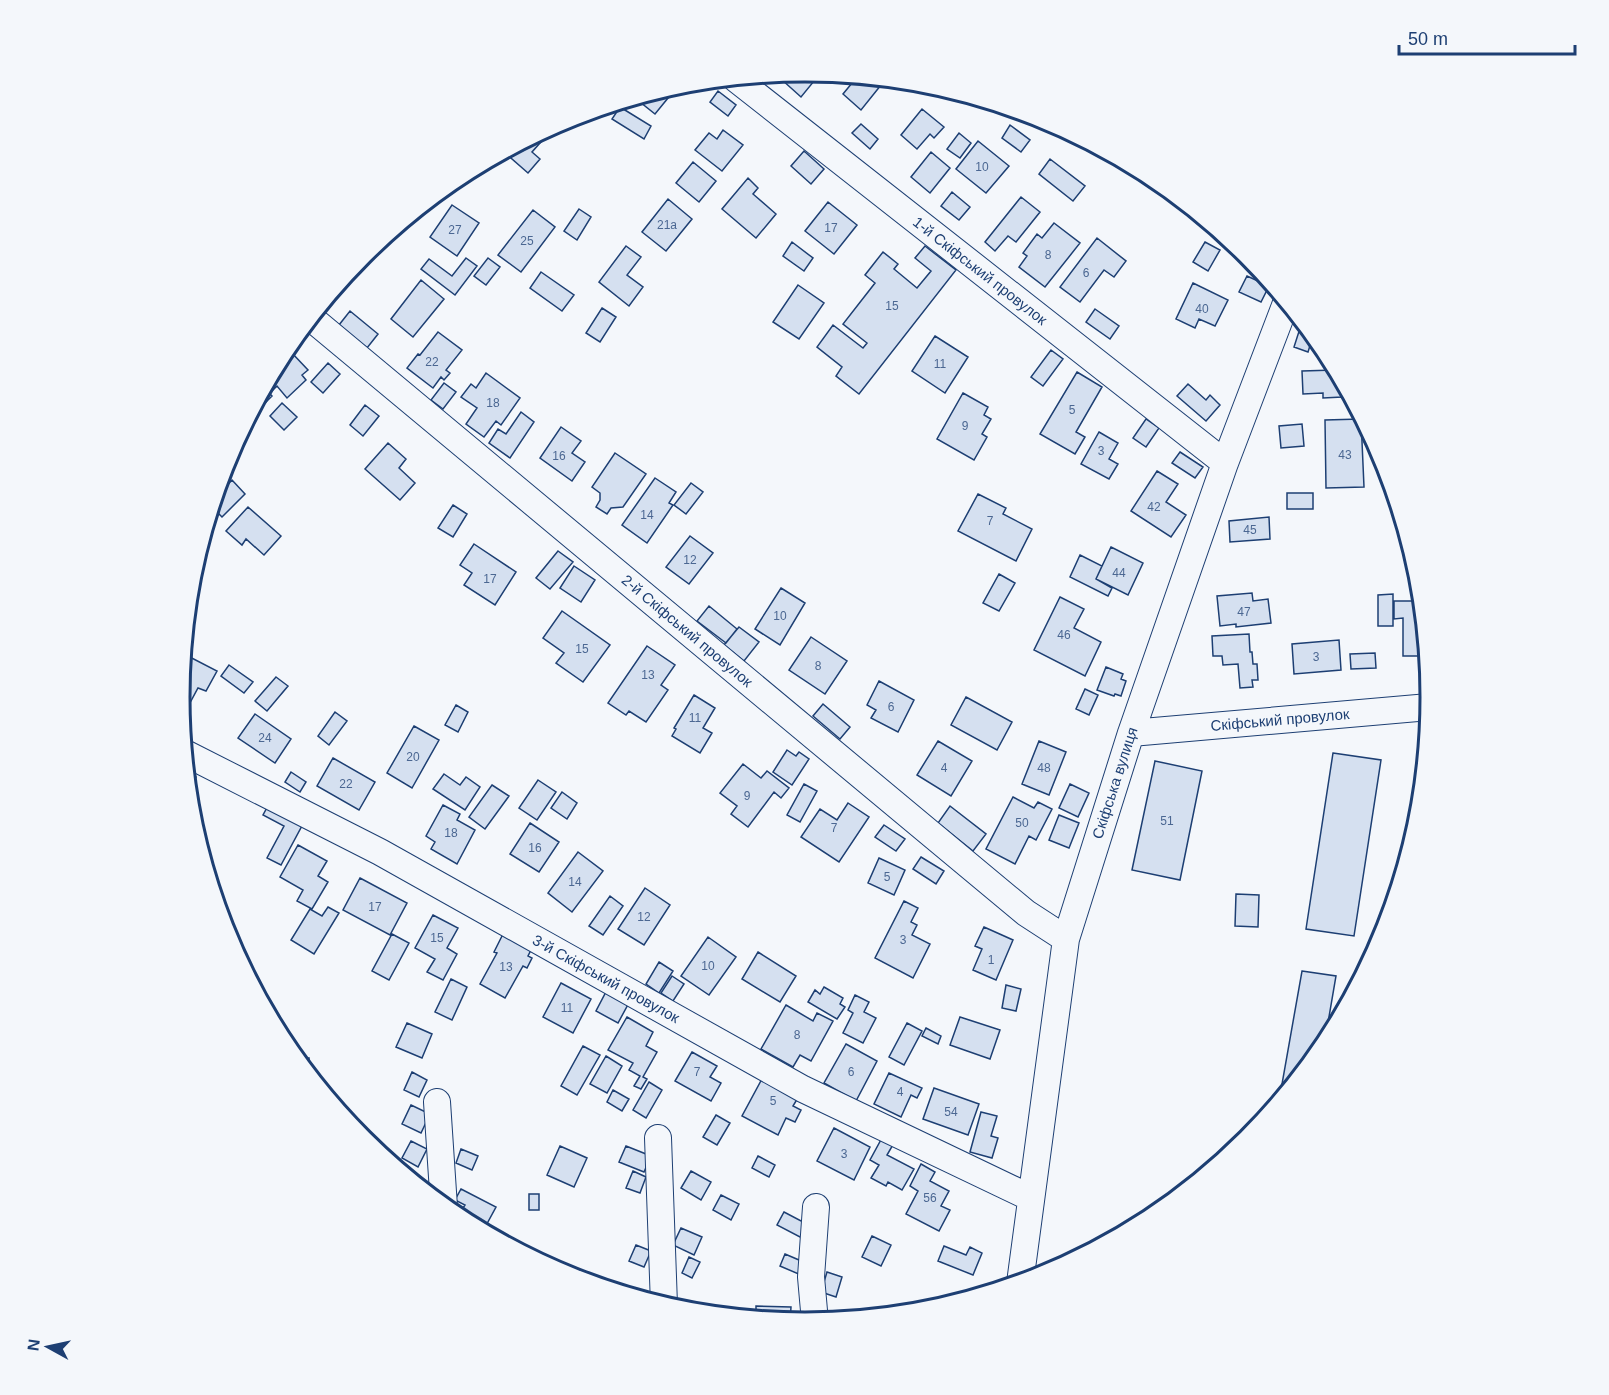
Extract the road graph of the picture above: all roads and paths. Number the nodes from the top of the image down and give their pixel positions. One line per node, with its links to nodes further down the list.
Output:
1 (745, 86): 4 (street, 1-й Скіфський провулок)
2 (1283, 312): 4 (street, Скіфська вулиця)
3 (317, 323): 8 (street, 2-й Скіфський провулок)
4 (1225, 463): 6 (street, Скіфська вулиця)
5 (1420, 708): 6 (street, Скіфський провулок)
6 (1131, 733): 8 (street, Скіфська вулиця)
7 (193, 758): 12 (street, 3-й Скіфський провулок)
8 (1066, 939): 12 (street, Скіфська вулиця)
9 (436, 1102): 11 (street)
10 (658, 1138): 15 (street)
11 (443, 1194)
12 (1031, 1198): 14 (street, Скіфська вулиця)
13 (816, 1207): 16 (street)
14 (1021, 1273)
15 (664, 1296)
16 (813, 1312)

